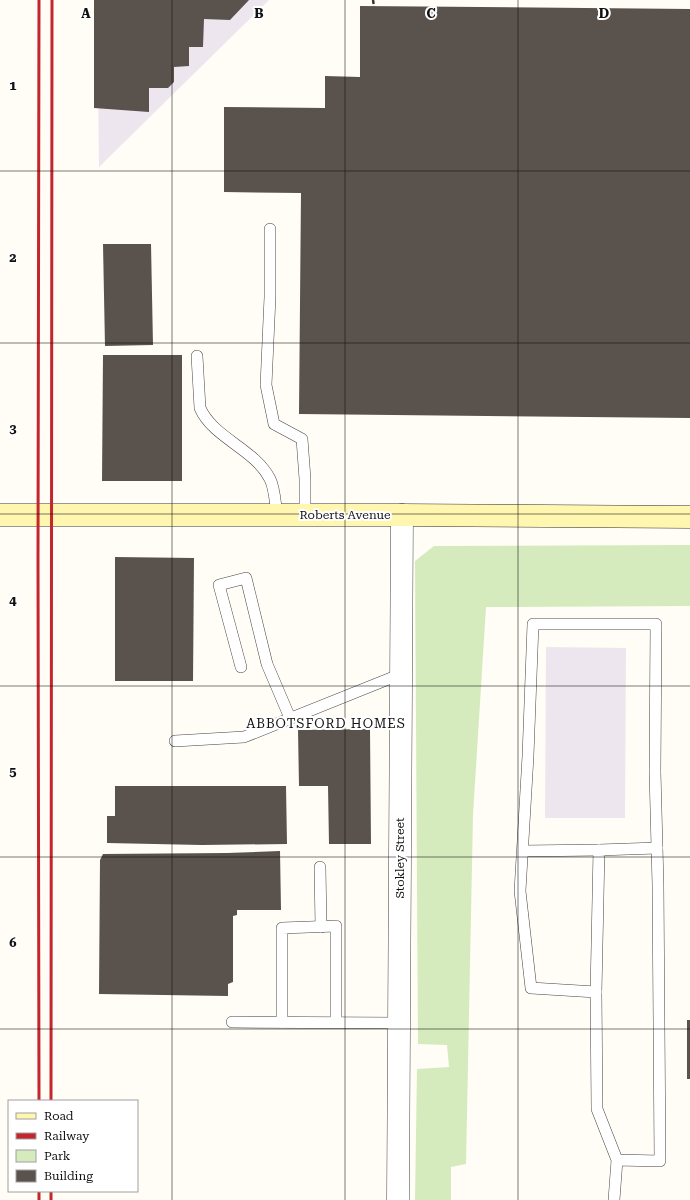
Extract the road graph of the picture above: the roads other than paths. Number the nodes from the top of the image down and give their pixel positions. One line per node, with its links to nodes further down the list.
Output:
1 (270, 229): 5 (lane)
2 (197, 356): 4 (lane)
3 (0, 515): 4 (main road, Roberts Avenue)
4 (277, 515): 5 (main road, Roberts Avenue)
5 (305, 515): 6 (main road, Roberts Avenue)
6 (402, 515): 7 (main road, Roberts Avenue); 9 (street, Stokley Street)
7 (690, 517)
8 (242, 667): 10 (lane)
9 (401, 674): 10 (lane); 21 (street, Stokley Street)
10 (290, 718): 11 (lane)
11 (175, 740)
12 (657, 848): 13 (lane); 14 (lane); 22 (lane)
13 (598, 850): 14 (lane); 17 (lane)
14 (523, 851): 17 (lane)
15 (320, 868): 16 (lane)
16 (320, 927): 19 (lane); 20 (lane)
17 (596, 992): 22 (lane)
18 (232, 1022): 19 (lane)
19 (282, 1022): 20 (lane)
20 (336, 1022): 21 (lane)
21 (399, 1023): 23 (street, Stokley Street)
22 (617, 1160): 24 (lane)
23 (398, 1200)
24 (614, 1200)

